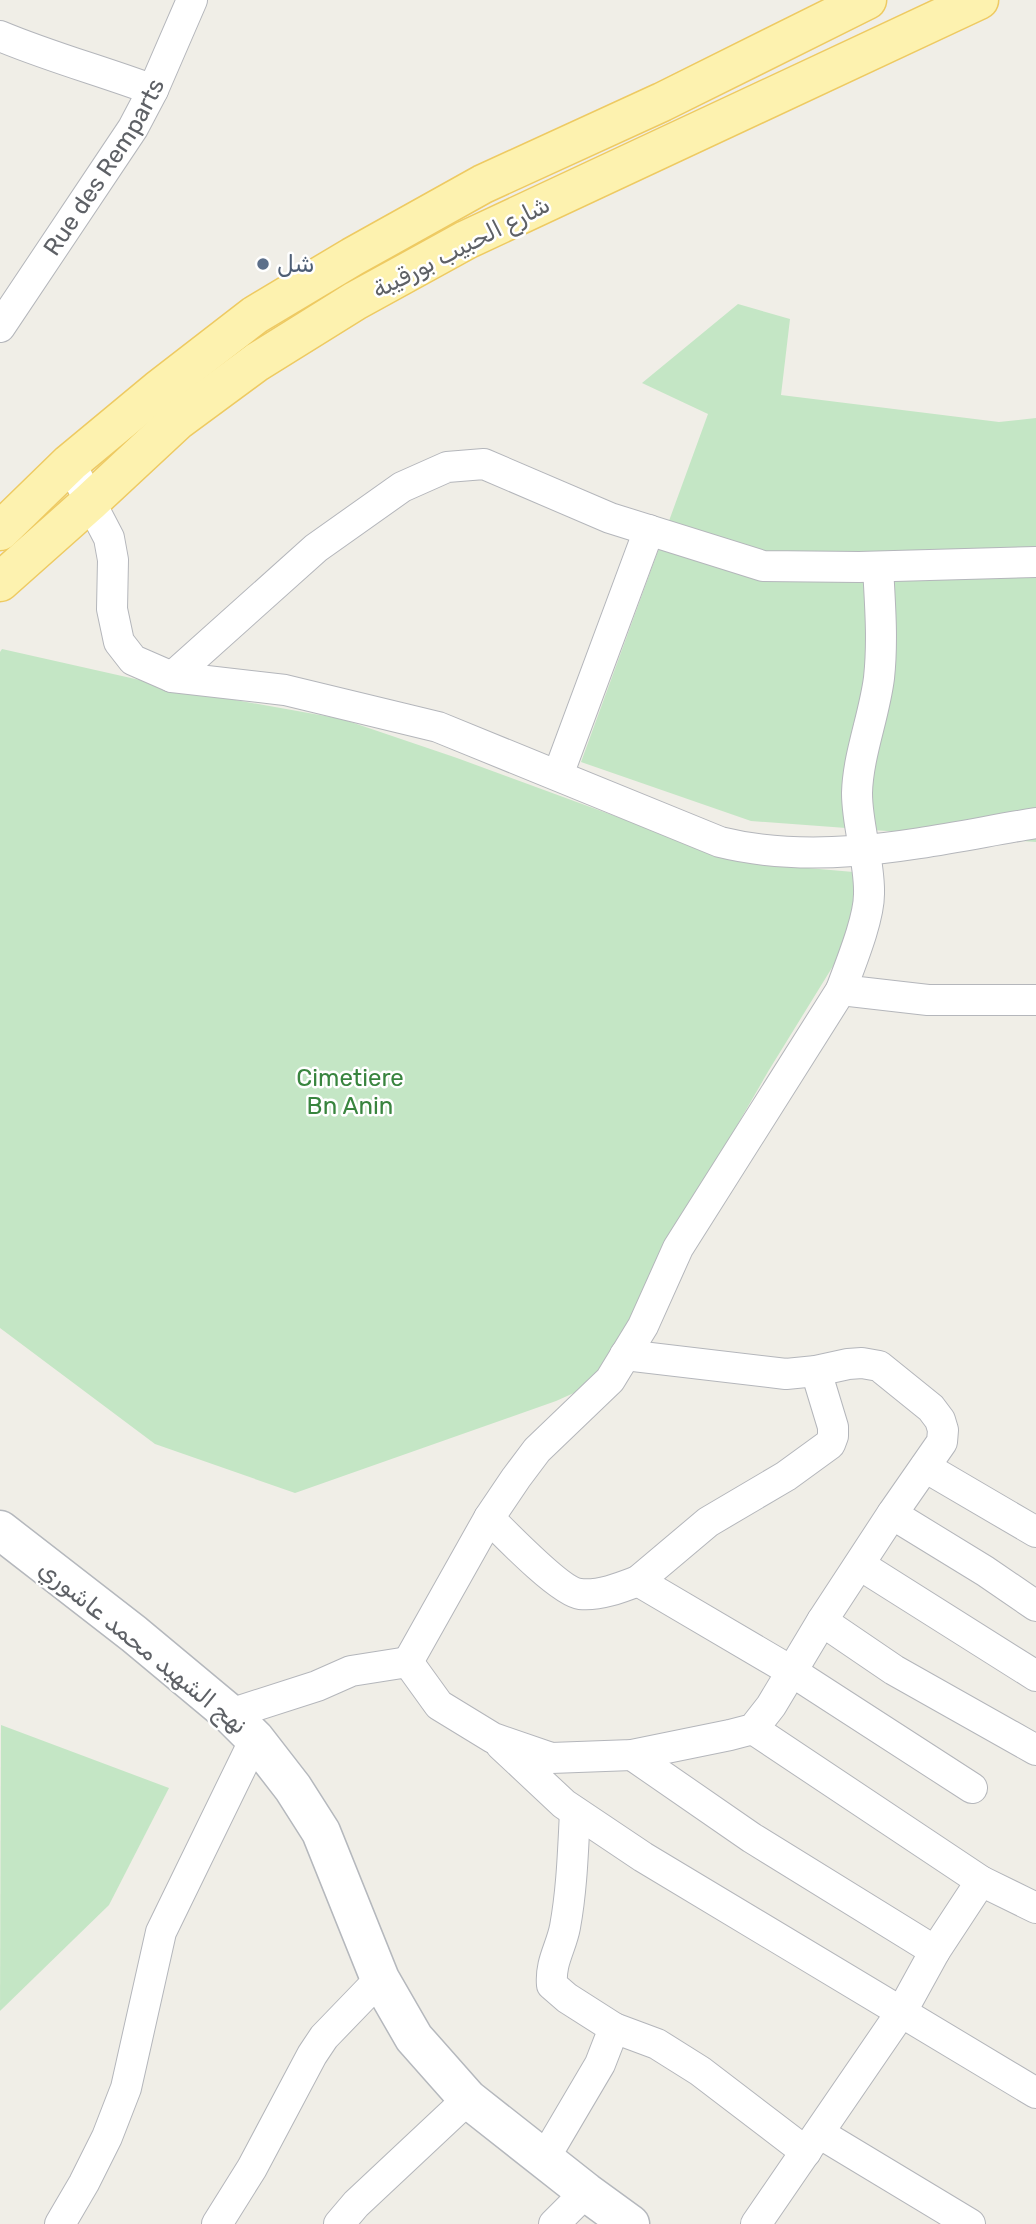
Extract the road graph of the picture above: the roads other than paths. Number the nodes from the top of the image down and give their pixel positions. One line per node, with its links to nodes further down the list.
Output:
1 (192, 0): 5 (street, Rue des Remparts)
2 (867, 0): 7 (main road, شارع الحبيب بورقيبة)
3 (979, 0): 8 (main road, شارع الحبيب بورقيبة)
4 (0, 36): 5 (street)
5 (153, 90): 6 (street, Rue des Remparts)
6 (0, 327)
7 (69, 463): 8 (street); 10 (main road, شارع الحبيب بورقيبة)
8 (90, 502): 13 (main road, شارع الحبيب بورقيبة); 14 (street)
9 (649, 530): 12 (street); 14 (street); 15 (street)
10 (0, 531)
11 (1036, 562): 12 (street)
12 (878, 567): 17 (street)
13 (0, 582)
14 (172, 677): 15 (street)
15 (558, 775): 17 (street)
16 (1036, 823): 17 (street)
17 (863, 851): 18 (street)
18 (841, 990): 19 (street); 20 (street)
19 (1036, 1000)
20 (625, 1355): 21 (street); 24 (street)
21 (816, 1371): 22 (street); 28 (street)
22 (925, 1467): 23 (street); 26 (street)
23 (892, 1514): 27 (street); 29 (street)
24 (489, 1518): 28 (street); 31 (street)
25 (0, 1530): 34 (main road, نهج الشهيد محمد عاشوري)
26 (1036, 1532)
27 (860, 1565): 30 (street); 33 (street)
28 (638, 1581): 32 (street)
29 (1036, 1606)
30 (822, 1622): 32 (street); 37 (street)
31 (408, 1662): 34 (street); 36 (street)
32 (791, 1671): 35 (street); 39 (street)
33 (1036, 1676)
34 (243, 1727): 44 (main road, نهج الشهيد محمد عاشوري); 52 (street)
35 (753, 1729): 38 (street); 41 (street)
36 (493, 1738): 38 (street); 40 (street)
37 (1036, 1750)
38 (632, 1755): 43 (street)
39 (972, 1788)
40 (575, 1812): 45 (street); 46 (street)
41 (981, 1881): 42 (street); 43 (street)
42 (1036, 1908)
43 (935, 1951): 45 (street)
44 (380, 1979): 48 (main road, نهج الشهيد محمد عاشوري); 53 (street)
45 (902, 2011): 47 (street); 49 (street)
46 (614, 2028): 49 (street); 50 (street)
47 (1036, 2093)
48 (468, 2099): 50 (main road, نهج الشهيد محمد عاشوري); 54 (street)
49 (813, 2142): 57 (street); 58 (street)
50 (544, 2159): 51 (main road, نهج الشهيد محمد عاشوري)
51 (586, 2192): 55 (street); 56 (main road, نهج الشهيد محمد عاشوري)
52 (60, 2224)
53 (218, 2224)
54 (339, 2224)
55 (554, 2224)
56 (630, 2224)
57 (756, 2224)
58 (970, 2224)

